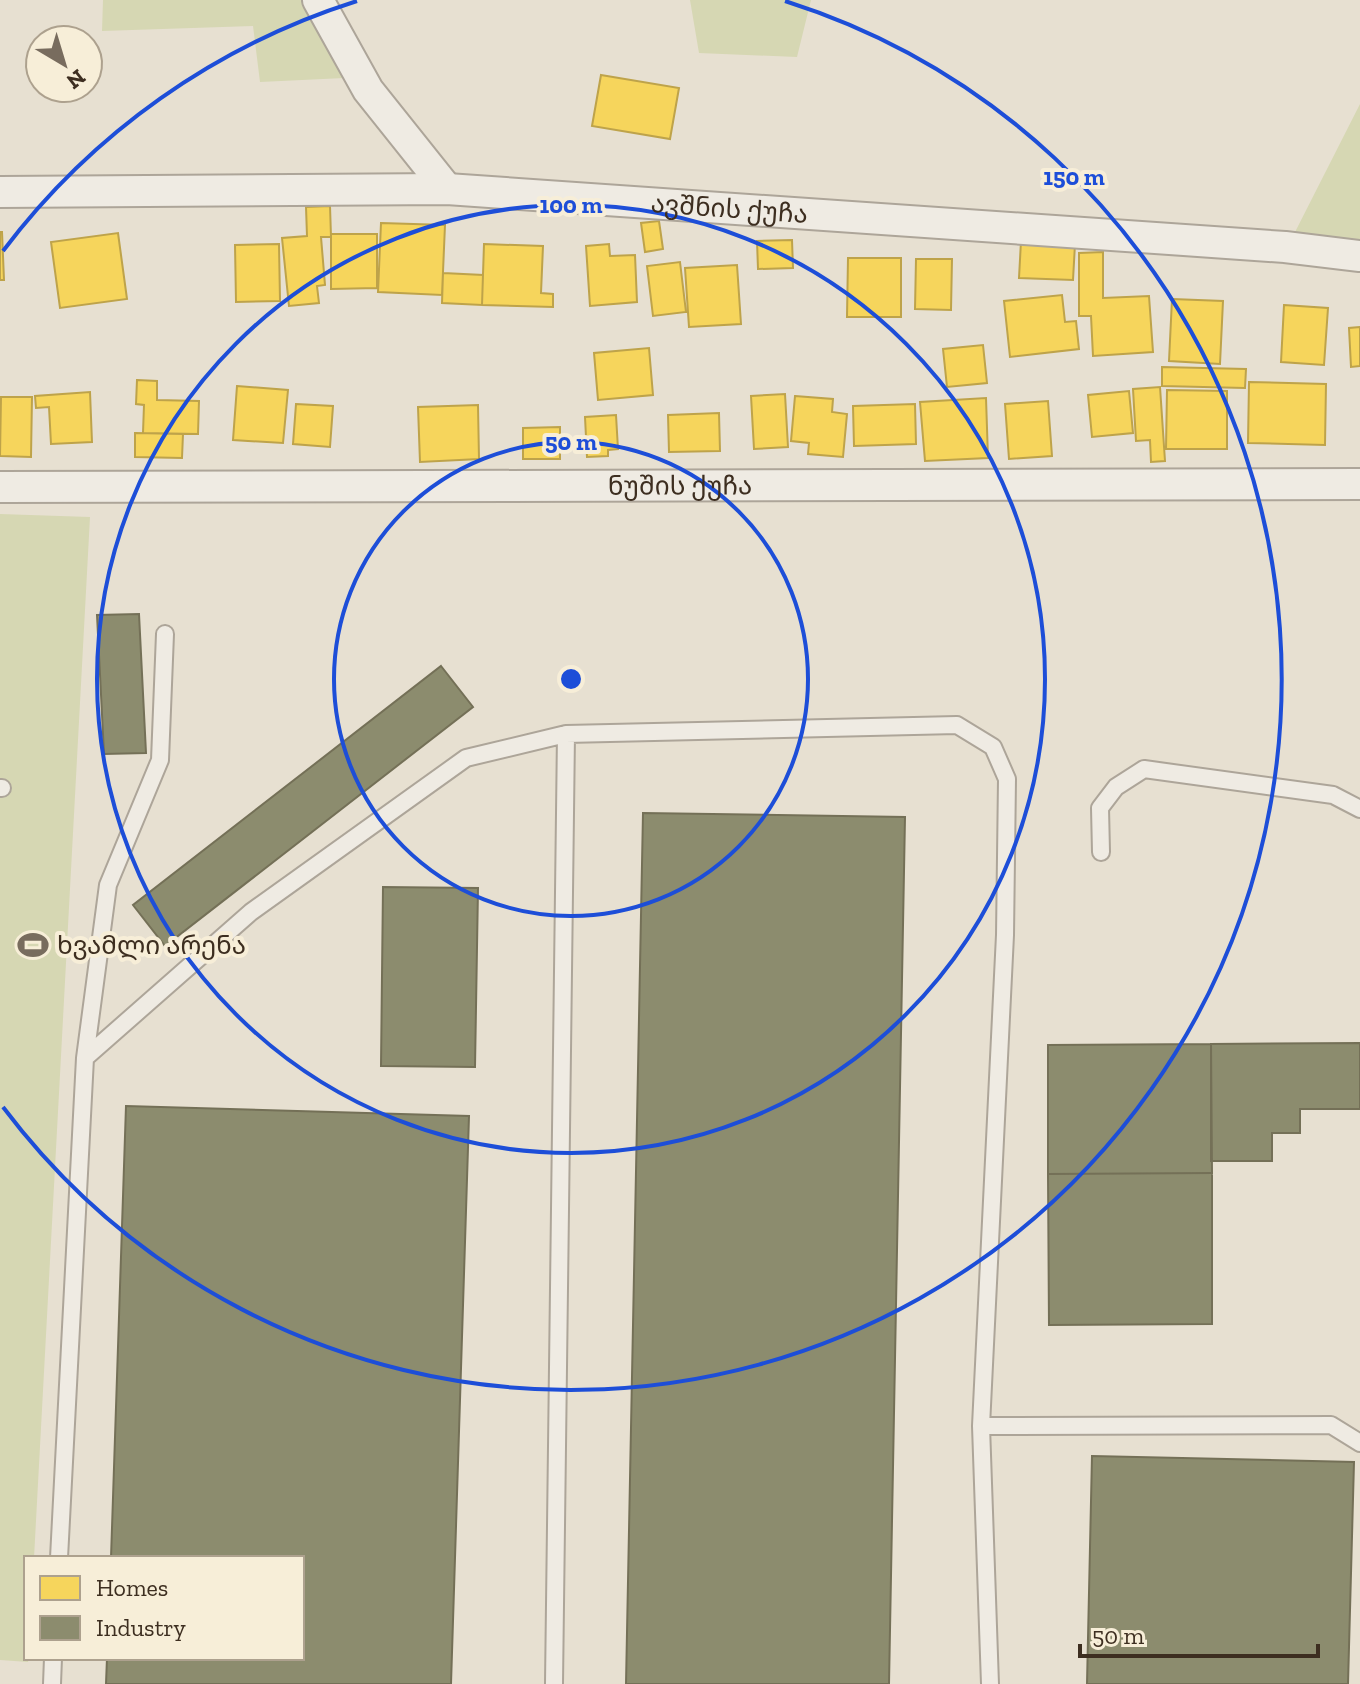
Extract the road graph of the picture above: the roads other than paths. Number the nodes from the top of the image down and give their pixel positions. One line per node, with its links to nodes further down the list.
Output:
1 (318, 0): 2 (street)
2 (447, 189): 3 (street, ავშნის ქუჩა); 4 (street, ავშნის ქუჩა)
3 (0, 192)
4 (1360, 256)
5 (1360, 484): 6 (street, ნუშის ქუჩა)
6 (0, 487)
7 (165, 634): 11 (lane)
8 (566, 734): 11 (lane); 12 (lane); 17 (lane)
9 (1360, 809): 10 (lane)
10 (1101, 852)
11 (85, 1058): 14 (lane)
12 (981, 1426): 13 (lane); 18 (lane)
13 (1360, 1443)
14 (59, 1556)
15 (53, 1660): 16 (lane)
16 (52, 1684)
17 (554, 1684)
18 (990, 1684)

